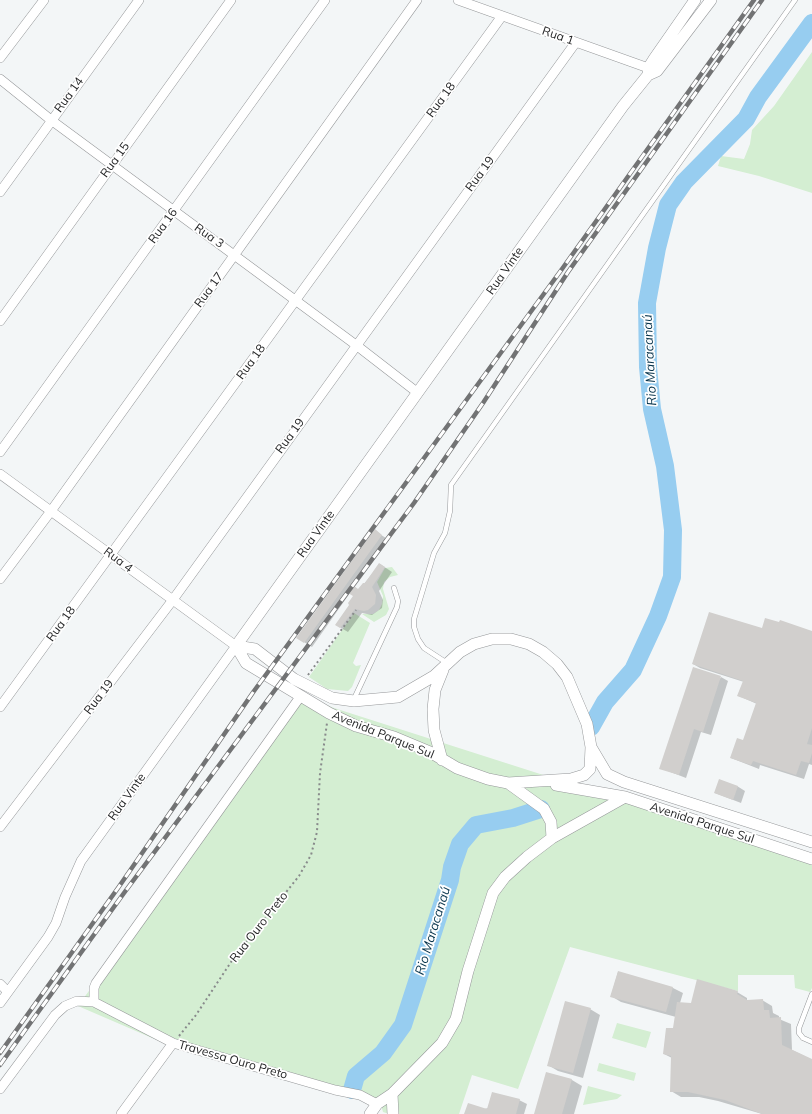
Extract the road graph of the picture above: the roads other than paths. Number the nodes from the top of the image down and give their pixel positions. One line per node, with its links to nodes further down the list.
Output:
1 (44, 0): 12 (street)
2 (139, 0): 15 (street, Rua 14)
3 (231, 0): 16 (street, Rua 15)
4 (325, 0): 18 (street, Rua 16)
5 (417, 0): 19 (street, Rua 17)
6 (458, 0): 10 (street, Rua 1)
7 (695, 0): 13 (street)
8 (711, 0): 13 (street)
9 (795, 0): 32 (lane)
10 (502, 16): 11 (street, Rua 1); 20 (street, Rua 18)
11 (576, 42): 13 (street, Rua 1); 22 (street, Rua 19)
12 (0, 58)
13 (652, 71): 23 (street, Rua Vinte)
14 (0, 79): 15 (street, Rua 3)
15 (51, 120): 16 (street, Rua 3); 17 (street, Rua 14)
16 (111, 165): 18 (street, Rua 3); 21 (street, Rua 15)
17 (0, 192)
18 (173, 211): 19 (street, Rua 3); 24 (street, Rua 16)
19 (234, 254): 20 (street, Rua 3); 26 (street, Rua 17)
20 (295, 300): 22 (street, Rua 3); 27 (street, Rua 18)
21 (0, 320)
22 (356, 345): 23 (street, Rua 3); 30 (street, Rua 19)
23 (418, 393): 31 (street, Rua Vinte)
24 (0, 452)
25 (0, 474): 26 (street, Rua 4)
26 (51, 511): 27 (street, Rua 4); 28 (street, Rua 17)
27 (112, 555): 30 (street, Rua 4); 35 (street, Rua 18)
28 (0, 579)
29 (394, 588): 34 (lane)
30 (172, 601): 31 (street, Rua 4); 41 (street, Rua 19)
31 (236, 646): 33 (street, Avenida Parque Sul); 34 (street, Avenida Parque Sul); 46 (street, Rua Vinte)
32 (446, 665): 34 (street, Avenida Parque Sul); 36 (street, Avenida Parque Sul); 37 (street)
33 (300, 697): 37 (street, Avenida Parque Sul); 48 (street)
34 (354, 701)
35 (0, 707)
36 (591, 747): 38 (street, Avenida Parque Sul); 43 (street, Avenida Parque Sul)
37 (442, 760): 39 (street, Avenida Parque Sul)
38 (543, 782): 39 (street, Avenida Parque Sul); 40 (street, Avenida Parque Sul)
39 (508, 783): 42 (street)
40 (625, 797): 42 (street); 44 (street, Avenida Parque Sul)
41 (0, 827)
42 (552, 838): 53 (street)
43 (812, 842)
44 (812, 859)
45 (0, 984): 46 (street)
46 (8, 992): 49 (street, Rua Vinte)
47 (812, 994): 50 (lane)
48 (94, 1002): 51 (street, Travessa Ouro Preto); 52 (street)
49 (0, 1003)
50 (812, 1042)
51 (173, 1043): 54 (street, Travessa Ouro Preto); 55 (street)
52 (0, 1089)
53 (392, 1094): 54 (street); 57 (street)
54 (377, 1104): 56 (street)
55 (121, 1114)
56 (370, 1114)
57 (393, 1114)

